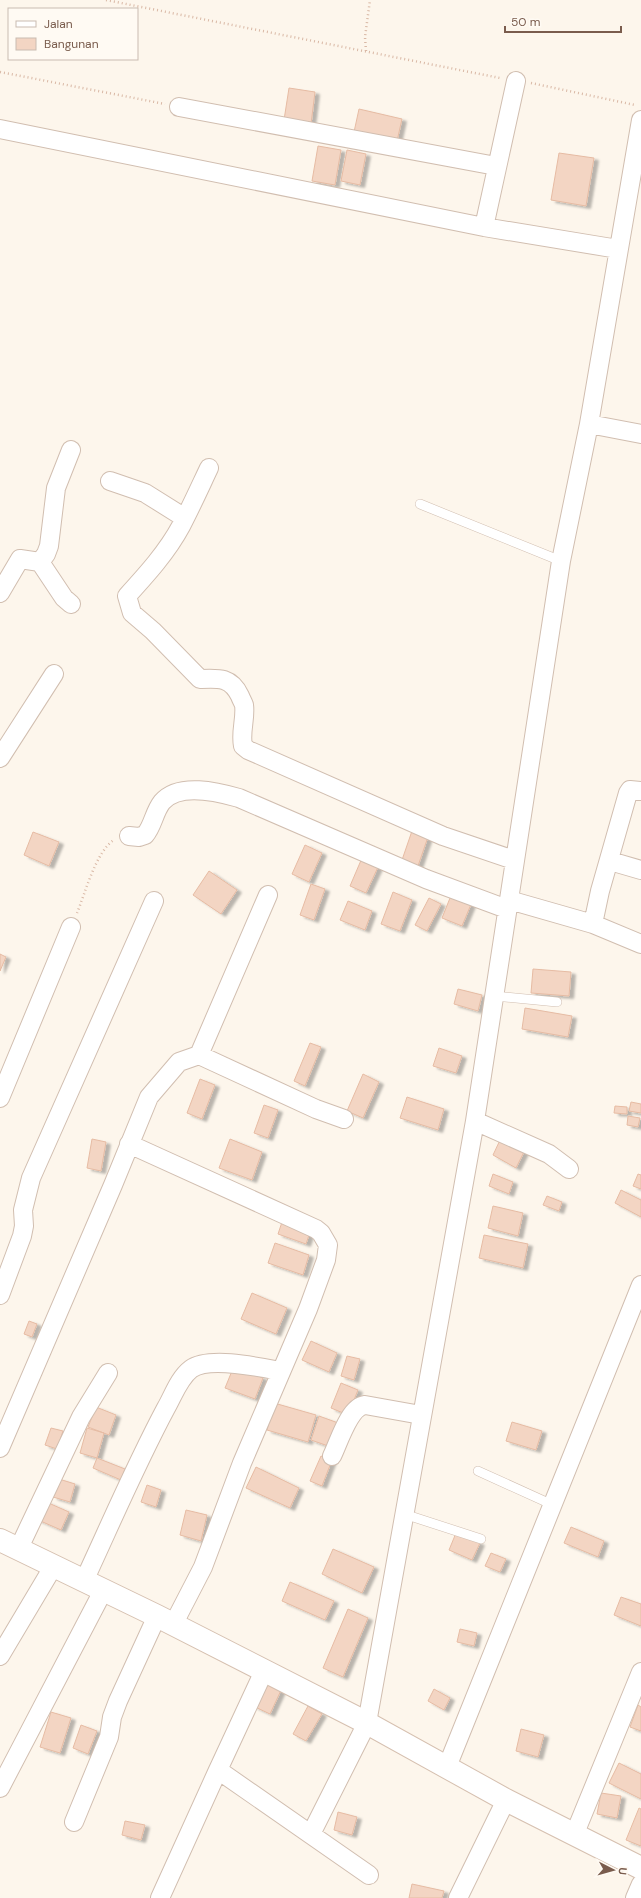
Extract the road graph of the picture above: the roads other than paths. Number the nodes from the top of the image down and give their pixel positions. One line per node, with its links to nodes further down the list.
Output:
1 (516, 82): 5 (street)
2 (179, 107): 5 (street)
3 (0, 129): 6 (street)
4 (640, 129): 7 (street)
5 (496, 166): 6 (street)
6 (484, 227): 7 (street)
7 (618, 249): 8 (street)
8 (589, 424): 9 (street); 15 (street)
9 (641, 434)
10 (71, 450): 16 (street)
11 (209, 468): 14 (street)
12 (110, 481): 14 (street)
13 (420, 504): 15 (lane)
14 (185, 518): 23 (street)
15 (561, 560): 23 (street)
16 (40, 562): 17 (street); 18 (street)
17 (0, 593)
18 (71, 604)
19 (54, 674): 20 (street)
20 (0, 758)
21 (641, 791): 24 (street)
22 (129, 836): 28 (street)
23 (514, 860): 28 (street)
24 (610, 861): 25 (street); 29 (street)
25 (641, 870)
26 (268, 895): 34 (street)
27 (154, 901): 41 (street)
28 (508, 904): 29 (street); 32 (street)
29 (593, 924): 31 (street)
30 (71, 926): 35 (street)
31 (641, 944)
32 (494, 996): 33 (lane); 37 (street)
33 (557, 1002)
34 (199, 1056): 36 (street); 38 (street)
35 (0, 1098)
36 (344, 1119)
37 (474, 1121): 39 (street); 44 (street)
38 (129, 1144): 42 (street); 45 (street)
39 (569, 1169)
40 (641, 1285): 48 (street)
41 (0, 1295)
42 (280, 1371): 53 (street); 54 (street)
43 (108, 1373): 51 (street)
44 (421, 1415): 46 (street); 49 (street)
45 (0, 1448)
46 (332, 1456)
47 (478, 1472): 48 (lane)
48 (553, 1506): 59 (street)
49 (404, 1514): 50 (lane); 58 (street)
50 (481, 1539)
51 (5, 1543): 52 (main road)
52 (53, 1567): 53 (main road); 55 (street)
53 (94, 1586): 54 (main road); 61 (street)
54 (165, 1621): 56 (main road); 63 (street)
55 (0, 1656)
56 (264, 1671): 58 (main road); 60 (street)
57 (641, 1672): 64 (street)
58 (367, 1723): 59 (main road); 65 (street)
59 (447, 1767): 62 (main road)
60 (218, 1770): 65 (street); 69 (street)
61 (0, 1788)
62 (506, 1800): 64 (main road); 70 (street)
63 (74, 1822)
64 (575, 1833): 66 (main road)
65 (311, 1834): 67 (street)
66 (641, 1868)
67 (369, 1875)
68 (641, 1884): 71 (street)
69 (160, 1898)
70 (458, 1898)
71 (635, 1898)

